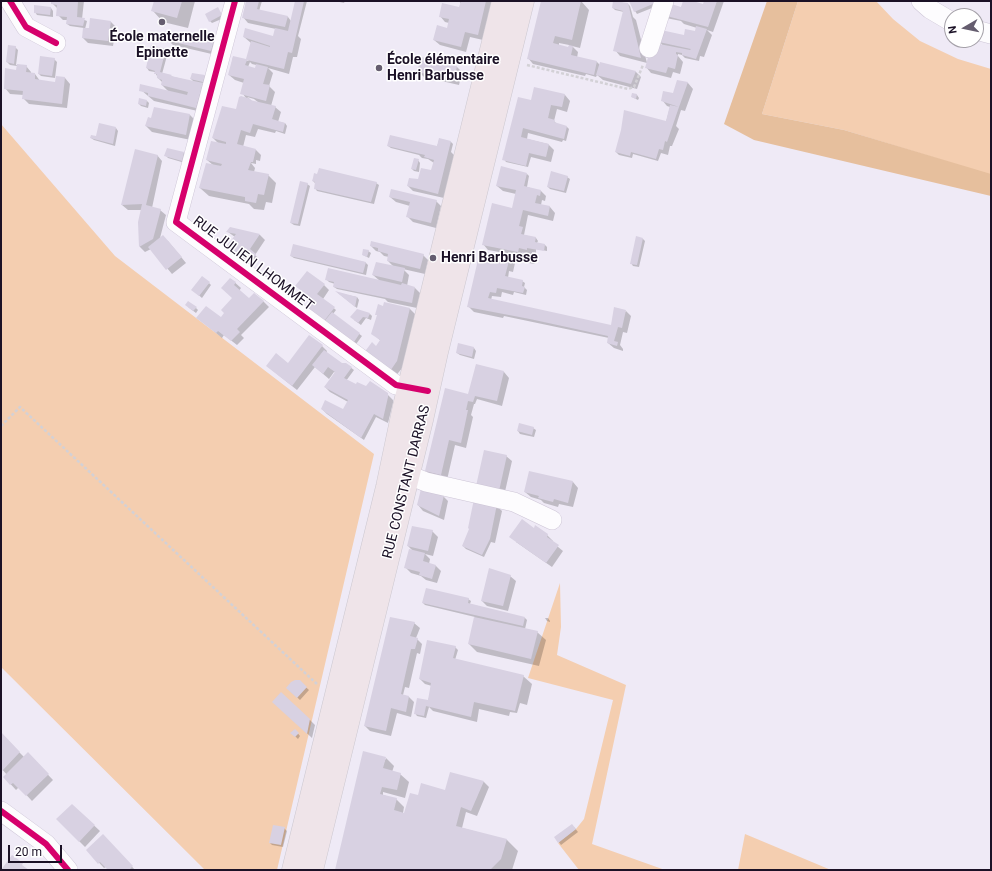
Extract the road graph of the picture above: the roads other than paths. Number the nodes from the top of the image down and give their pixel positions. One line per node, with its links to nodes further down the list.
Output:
1 (10, 1): 8 (street)
2 (235, 1): 10 (street, RUE JULIEN LHOMMET)
3 (503, 1): 10 (main road, RUE CONSTANT DARRAS)
4 (524, 1): 10 (main road, RUE CONSTANT DARRAS)
5 (664, 1): 9 (street)
6 (921, 1): 7 (street)
7 (944, 17)
8 (56, 43)
9 (649, 48)
10 (419, 390): 11 (main road, RUE CONSTANT DARRAS); 12 (main road, RUE CONSTANT DARRAS)
11 (400, 426): 16 (main road, RUE CONSTANT DARRAS); 17 (street)
12 (409, 475): 13 (street); 18 (main road, RUE CONSTANT DARRAS)
13 (552, 520)
14 (1, 811): 15 (street)
15 (68, 870)
16 (293, 870)
17 (302, 870)
18 (312, 870)

